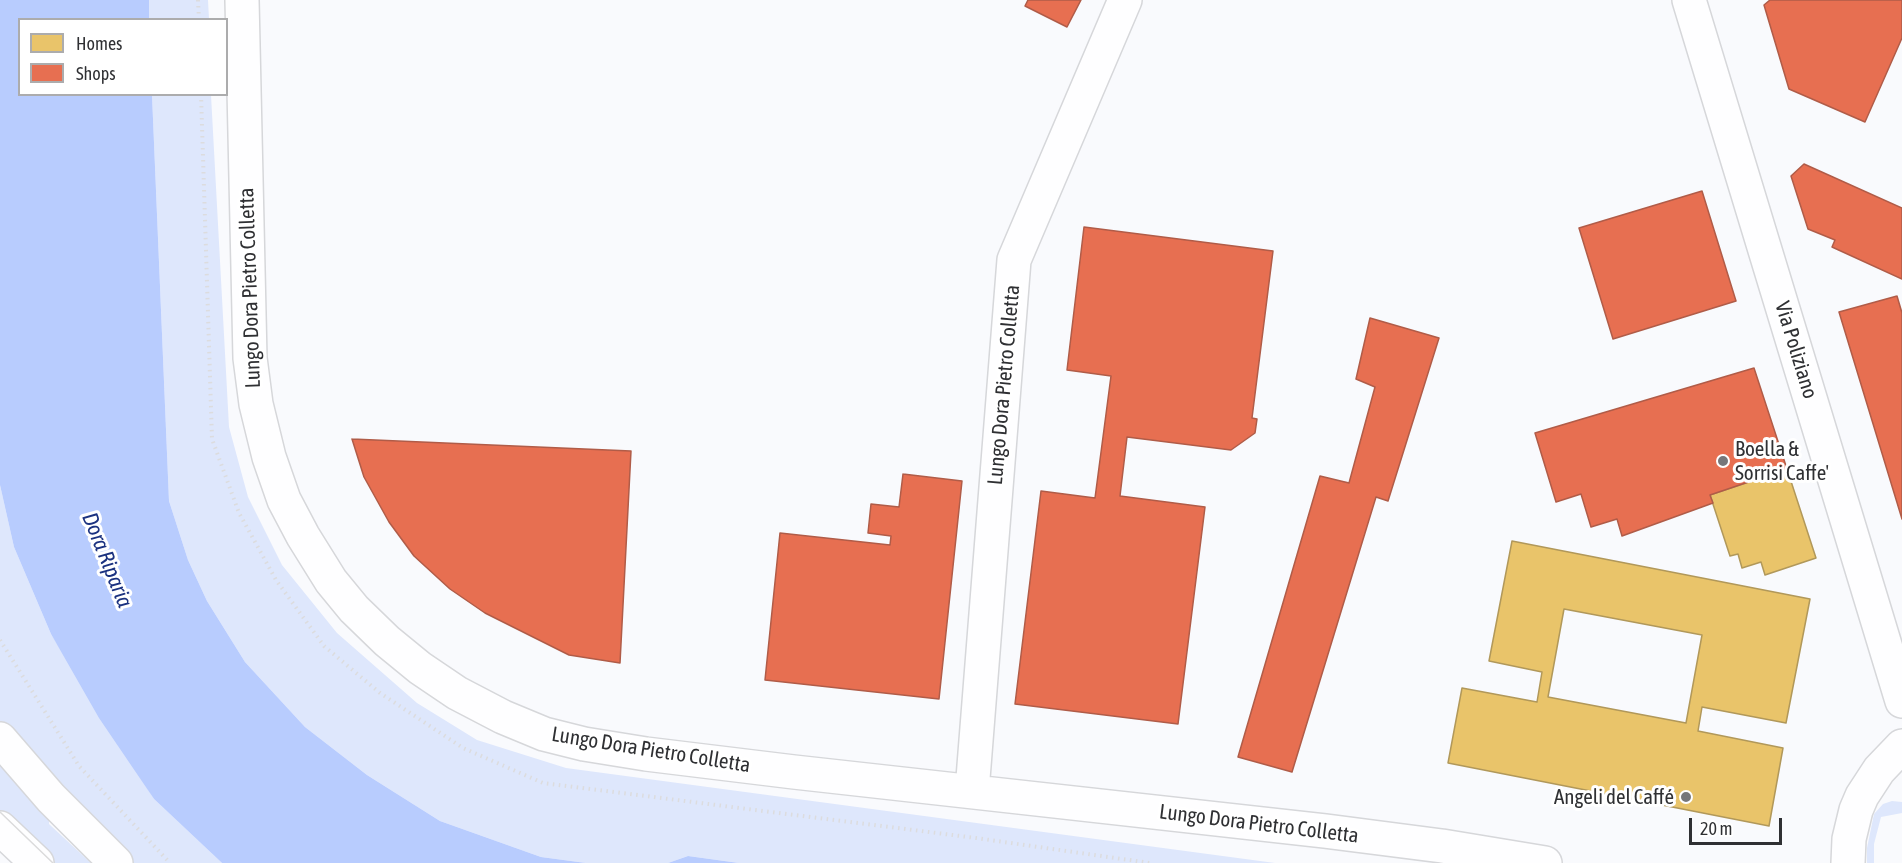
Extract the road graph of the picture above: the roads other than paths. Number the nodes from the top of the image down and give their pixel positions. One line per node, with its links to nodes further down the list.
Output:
1 (242, 0): 7 (street, Lungo Dora Pietro Colletta)
2 (1125, 0): 7 (street, Lungo Dora Pietro Colletta)
3 (1689, 0): 4 (street, Via Poliziano)
4 (1902, 701)
5 (0, 739): 10 (street)
6 (1902, 746): 12 (street)
7 (972, 791): 11 (street, Lungo Dora Pietro Colletta)
8 (0, 828): 9 (street)
9 (38, 863)
10 (116, 863)
11 (1545, 863)
12 (1848, 863)

